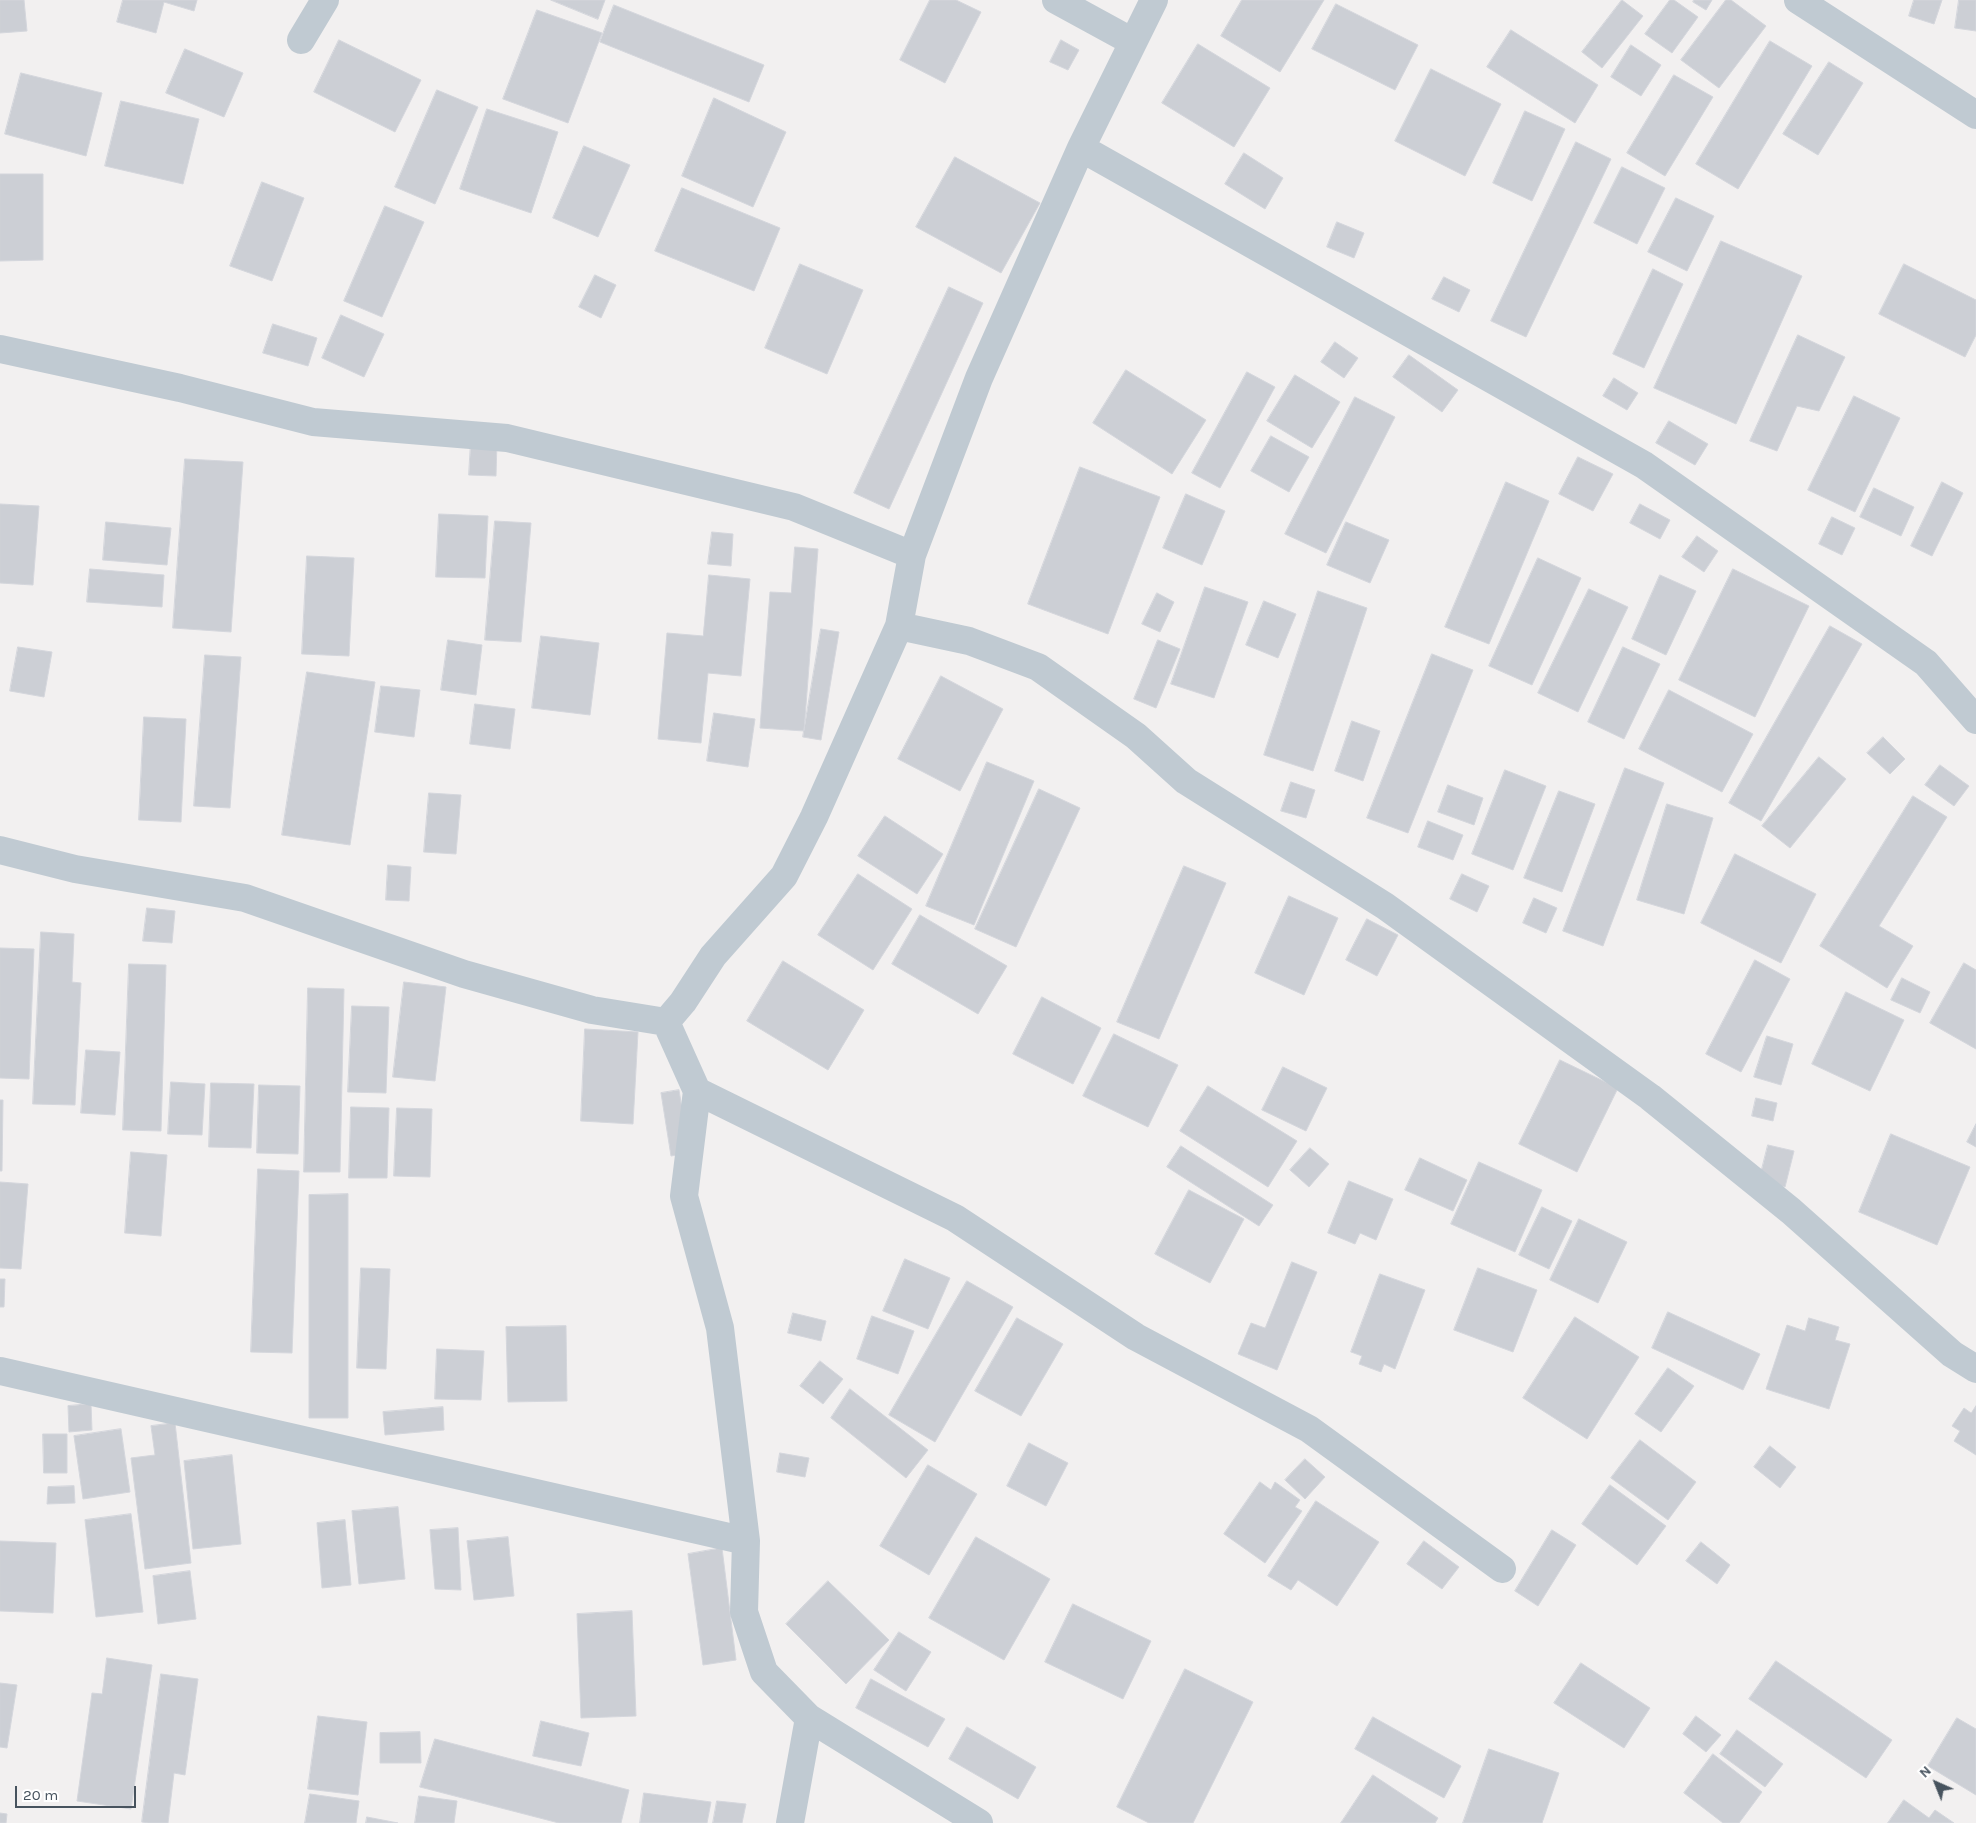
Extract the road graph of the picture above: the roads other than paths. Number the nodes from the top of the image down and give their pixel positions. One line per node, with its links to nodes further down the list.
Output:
1 (325, 0): 5 (street)
2 (1056, 0): 6 (street)
3 (1154, 0): 6 (street)
4 (1798, 0): 7 (street)
5 (301, 40)
6 (1133, 42): 8 (street)
7 (1976, 115)
8 (1081, 148): 10 (street); 12 (street)
9 (0, 349): 10 (street)
10 (912, 554): 11 (street)
11 (900, 626): 14 (street); 16 (street)
12 (1976, 720)
13 (0, 850): 14 (street)
14 (666, 1022): 15 (street)
15 (697, 1091): 18 (street); 19 (street)
16 (1976, 1369)
17 (0, 1371): 18 (street)
18 (746, 1541): 20 (street)
19 (1502, 1569)
20 (809, 1718): 21 (street); 22 (street)
21 (790, 1823)
22 (979, 1823)

